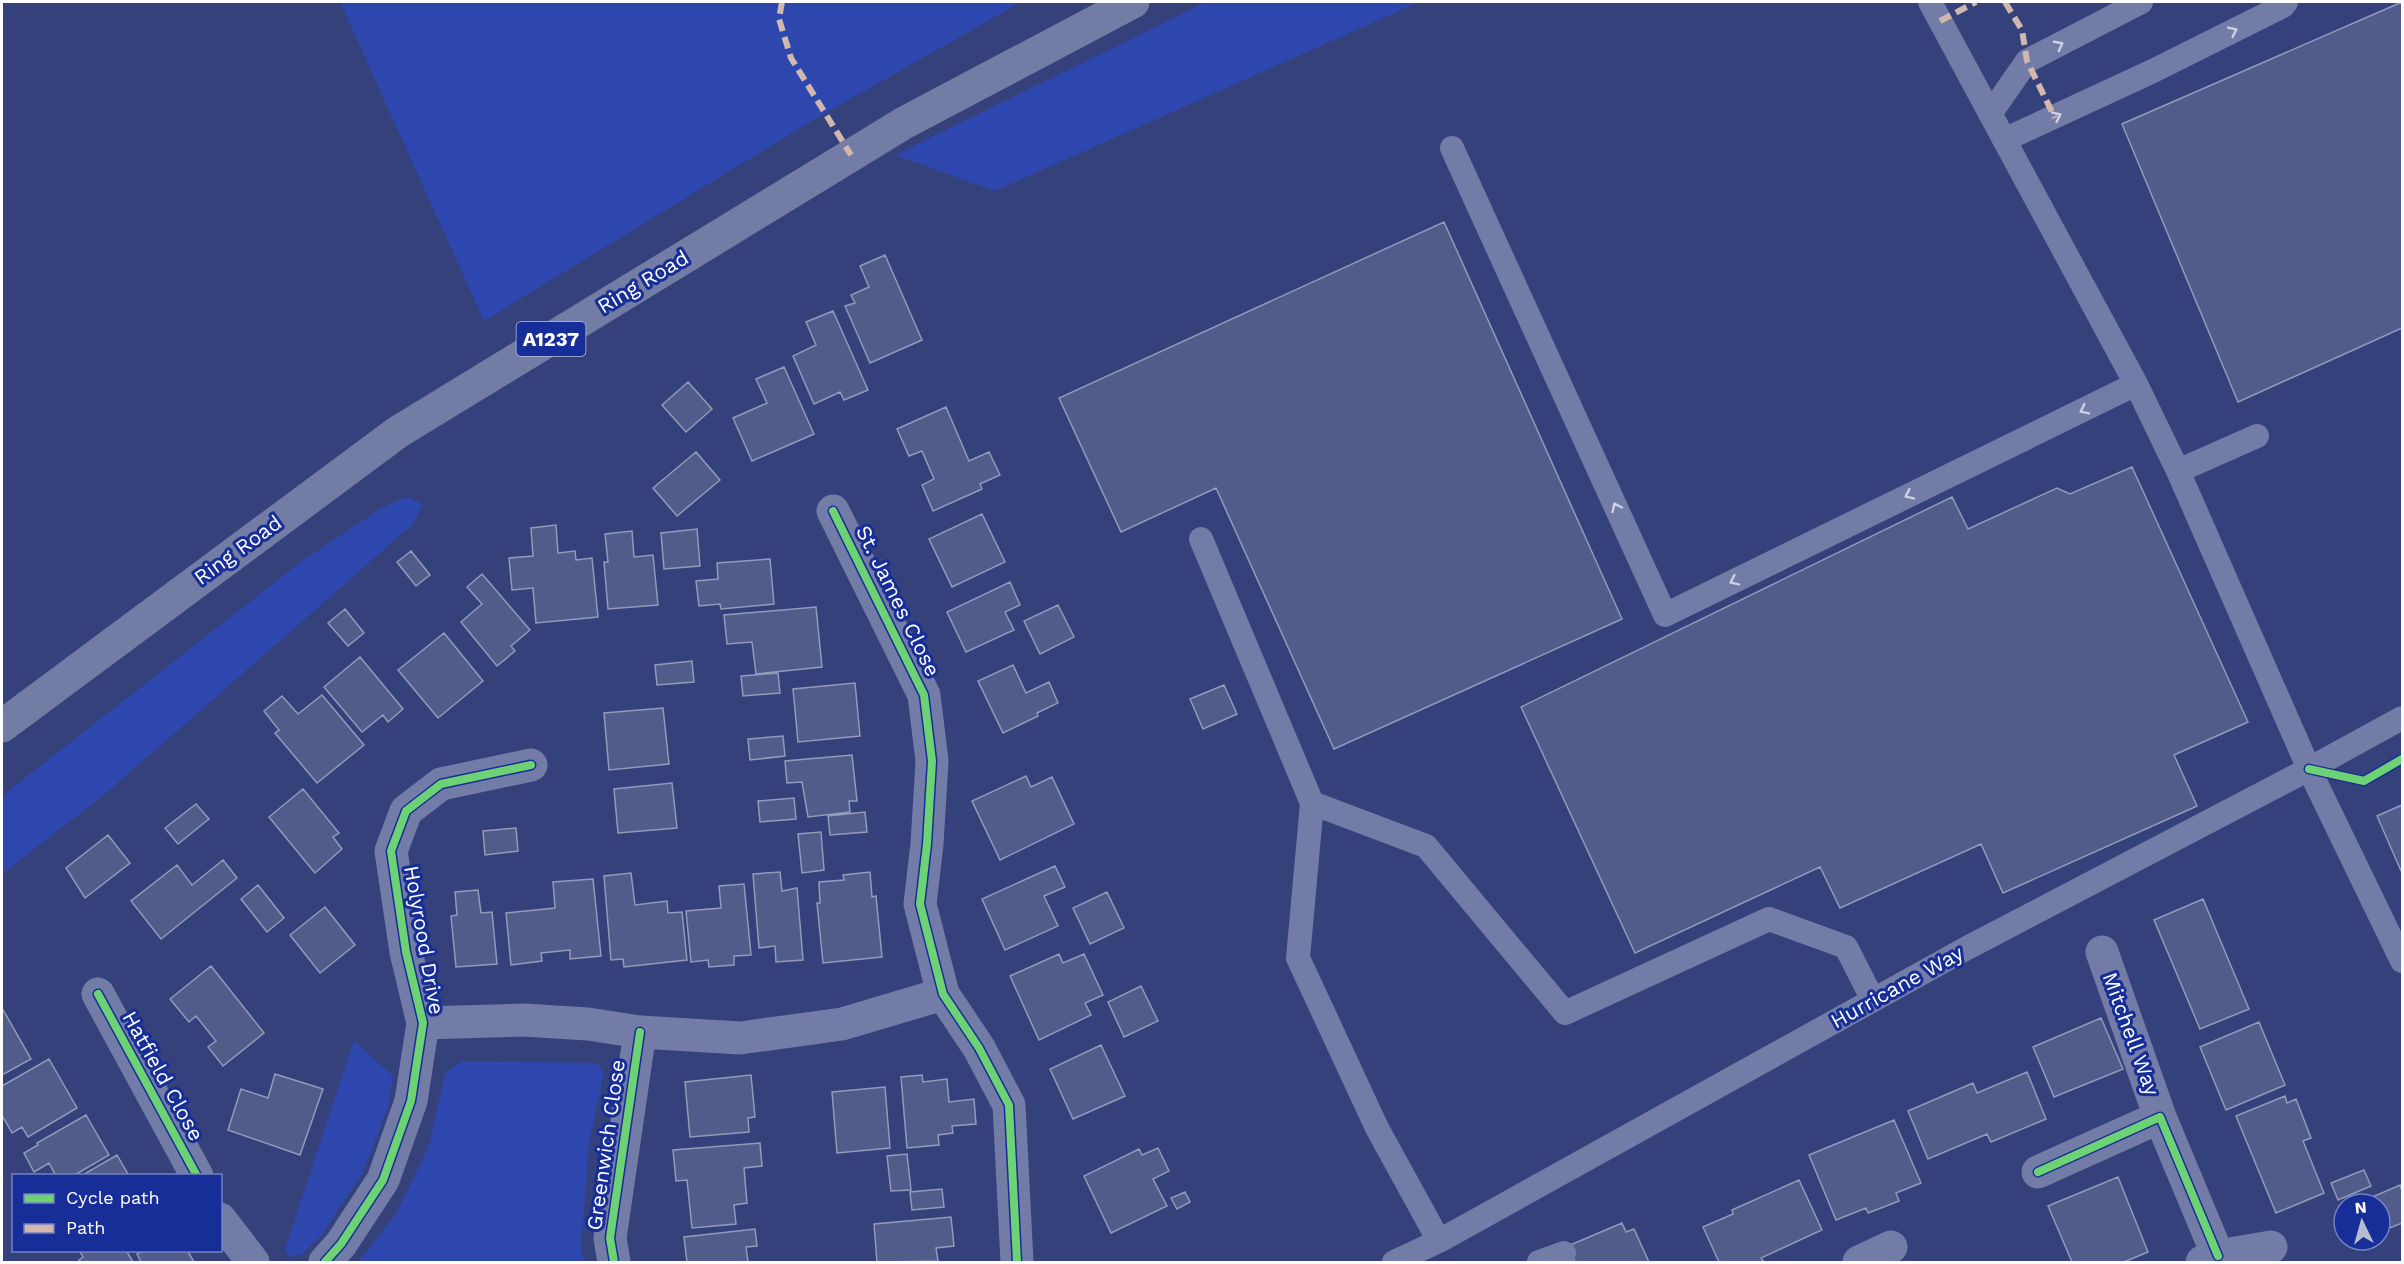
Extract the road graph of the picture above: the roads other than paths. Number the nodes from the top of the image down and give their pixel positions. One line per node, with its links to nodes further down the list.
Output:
1 (1133, 2): 14 (highway, Ring Road / A1237)
2 (1930, 2): 5 (lane)
3 (2141, 2): 5 (lane, one-way to 3)
4 (2287, 3): 6 (lane, one-way to 4)
5 (1990, 114): 6 (lane)
6 (2004, 140): 8 (lane)
7 (1452, 148): 8 (lane, one-way to 7)
8 (2136, 384): 10 (lane)
9 (2257, 436): 10 (lane)
10 (2178, 471): 16 (lane)
11 (833, 510): 21 (street, St. James Close)
12 (1201, 539): 17 (lane)
13 (2403, 718): 16 (lane, Hurricane Way)
14 (2, 726)
15 (531, 765): 23 (street, Holyrood Drive)
16 (2309, 769): 19 (lane); 22 (lane, Hurricane Way)
17 (1312, 804): 22 (lane); 29 (lane)
18 (2102, 952): 25 (street, Mitchell Way)
19 (2403, 961)
20 (98, 994): 27 (street, Hatfield Close)
21 (944, 994): 24 (street); 37 (street, St. James Close)
22 (1873, 1000): 29 (lane, Hurricane Way)
23 (423, 1023): 24 (street); 35 (street, Holyrood Drive)
24 (640, 1032): 36 (street, Greenwich Close)
25 (2160, 1117): 26 (street, Mitchell Way); 33 (street, Mitchell Way)
26 (2038, 1172)
27 (196, 1174)
28 (222, 1223): 34 (street)
29 (1439, 1241): 38 (lane, Hurricane Way)
30 (1891, 1247): 40 (street)
31 (2271, 1247): 33 (street, Mitchell Way)
32 (1563, 1253): 39 (lane)
33 (2210, 1259)
34 (253, 1263)
35 (325, 1263)
36 (614, 1263)
37 (1017, 1263)
38 (1394, 1263)
39 (1539, 1263)
40 (1859, 1263)

